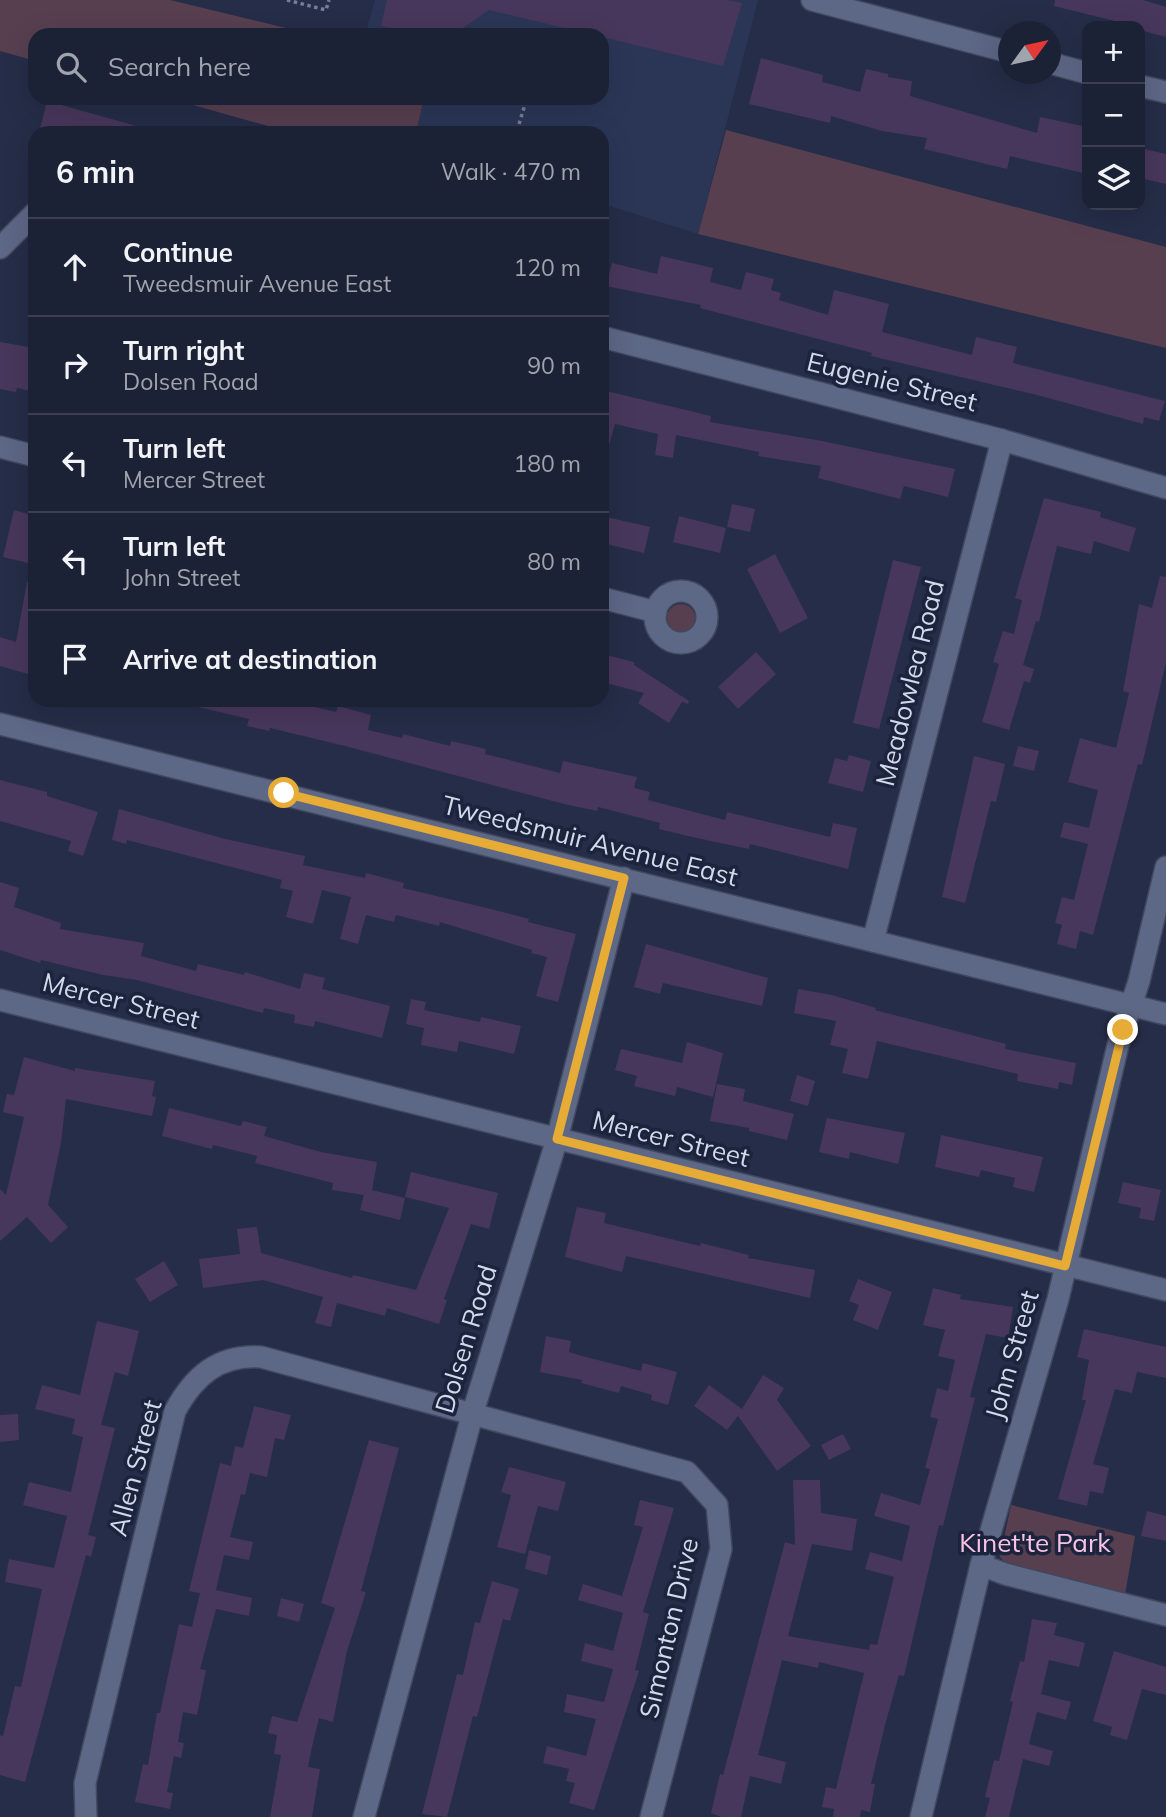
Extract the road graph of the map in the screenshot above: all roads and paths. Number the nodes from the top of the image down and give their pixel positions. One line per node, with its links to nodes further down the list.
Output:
1 (287, 0): 2 (path)
2 (328, 0)
3 (812, 0): 4 (street)
4 (998, 49)
5 (1061, 66): 6 (street)
6 (1082, 72)
7 (1145, 87): 8 (street)
8 (1166, 93)
9 (525, 105): 10 (path)
10 (519, 124)
11 (28, 220): 12 (street)
12 (0, 248)
13 (609, 339): 14 (street, Eugenie Street)
14 (1002, 440): 17 (street, Eugenie Street); 23 (street, Meadowlea Road)
15 (0, 447): 16 (street)
16 (28, 454)
17 (1166, 488)
18 (609, 600): 19 (street)
19 (656, 612)
20 (0, 724): 22 (street, Tweedsmuir Avenue East)
21 (1166, 867): 25 (street, John Street)
22 (624, 878): 23 (street, Tweedsmuir Avenue East); 27 (street, Dolsen Road)
23 (873, 941): 25 (street, Tweedsmuir Avenue East)
24 (0, 1000): 27 (street, Mercer Street)
25 (1130, 1005): 26 (street, Tweedsmuir Avenue East); 28 (street, John Street)
26 (1166, 1014)
27 (557, 1139): 28 (street, Mercer Street); 30 (street, Dolsen Road)
28 (1065, 1266): 29 (street, Mercer Street); 31 (street, John Street)
29 (1166, 1290)
30 (473, 1412): 33 (street, Allen Street); 34 (street, Dolsen Road); 35 (street, Simonton Drive)
31 (981, 1565): 32 (street); 36 (street, John Street)
32 (1166, 1615)
33 (86, 1817)
34 (364, 1817)
35 (651, 1817)
36 (921, 1817)

